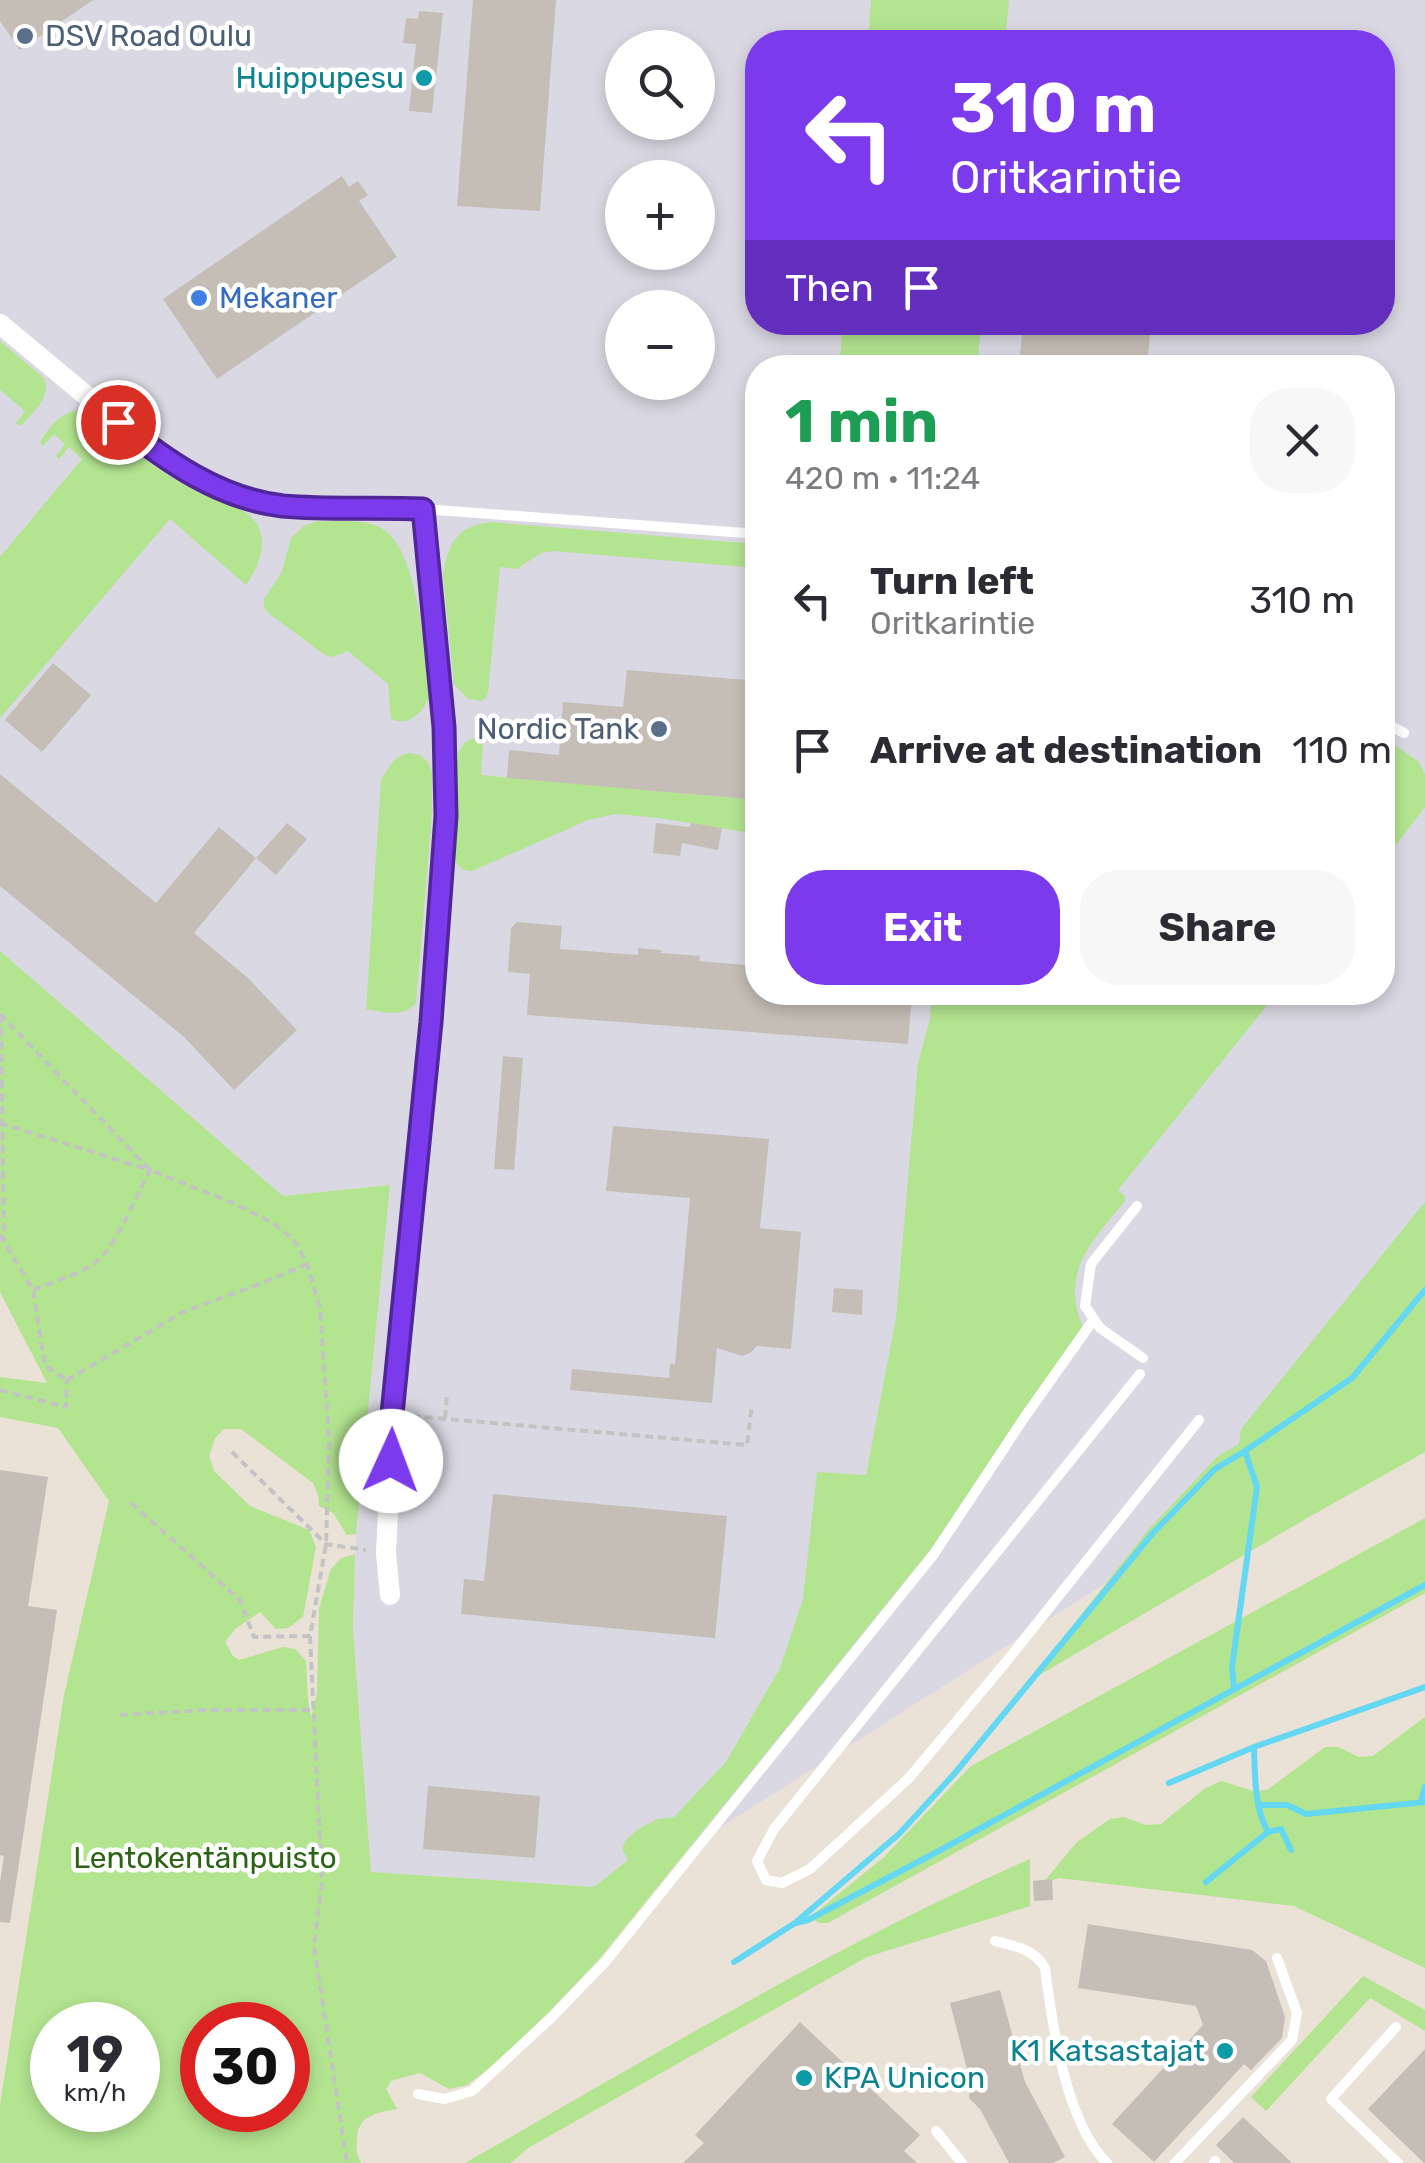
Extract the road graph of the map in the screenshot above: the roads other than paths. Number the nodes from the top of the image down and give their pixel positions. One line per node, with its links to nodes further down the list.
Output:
1 (0, 324): 2 (street)
2 (423, 509): 3 (lane); 11 (street)
3 (745, 533)
4 (1395, 728): 5 (lane)
5 (1404, 733)
6 (1137, 1206): 7 (lane)
7 (1094, 1320): 8 (lane); 15 (lane)
8 (1143, 1358)
9 (1140, 1374): 10 (lane)
10 (1199, 1420)
11 (390, 1596)
12 (995, 1940): 18 (lane)
13 (1277, 1958): 19 (lane)
14 (1396, 2028): 20 (lane)
15 (418, 2094)
16 (936, 2131): 17 (lane)
17 (962, 2163)
18 (1107, 2163)
19 (1175, 2163)
20 (1398, 2163)

